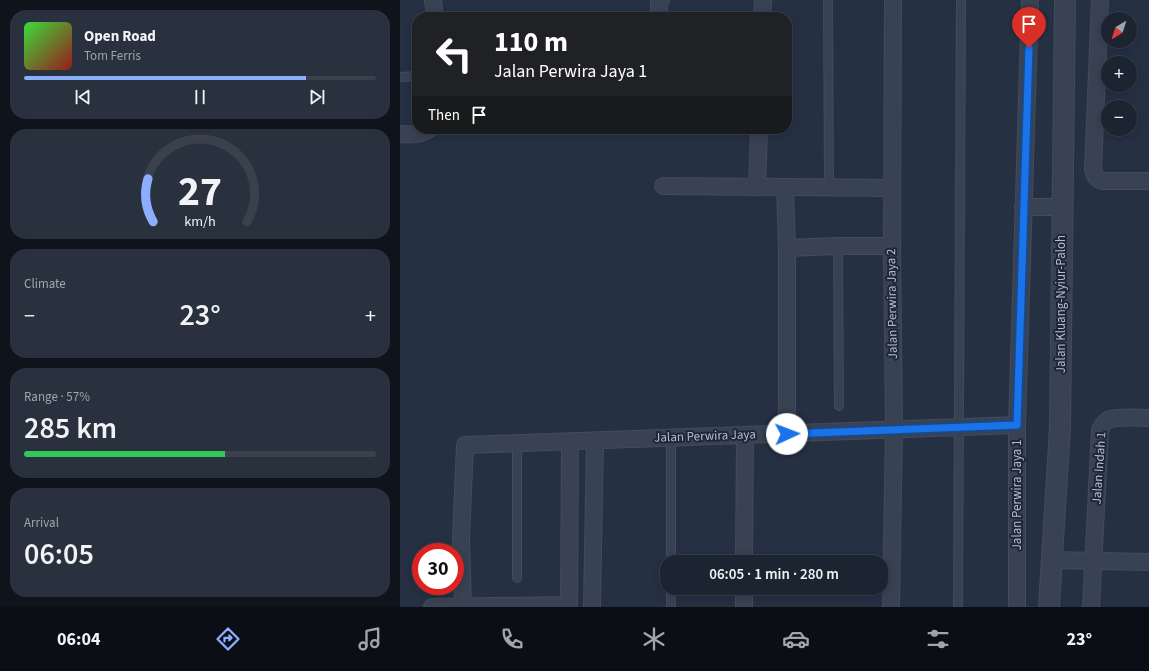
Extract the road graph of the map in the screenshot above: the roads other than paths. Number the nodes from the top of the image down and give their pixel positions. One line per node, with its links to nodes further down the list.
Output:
1 (433, 0): 10 (street)
2 (661, 0): 11 (street)
3 (762, 0): 12 (street)
4 (828, 0): 22 (lane)
5 (893, 0): 23 (street, Jalan Perwira Jaya 2)
6 (961, 0): 32 (lane)
7 (1030, 0): 24 (street, Jalan Perwira Jaya 1)
8 (1065, 0): 25 (street, Jalan Kluang-Nyiur-Paloh)
9 (1100, 0): 18 (street)
10 (434, 12)
11 (660, 12)
12 (762, 12)
13 (412, 76): 14 (lane)
14 (400, 77)
15 (400, 134): 16 (street)
16 (414, 134)
17 (758, 134): 20 (street)
18 (1149, 181)
19 (663, 186): 20 (street)
20 (757, 187): 21 (street)
21 (785, 188): 22 (street); 28 (street)
22 (829, 188): 23 (street)
23 (892, 188): 27 (street, Jalan Perwira Jaya 2)
24 (1023, 207): 25 (street); 31 (street, Jalan Perwira Jaya 1)
25 (1062, 207): 42 (street, Jalan Kluang-Nyiur-Paloh)
26 (838, 246): 27 (street); 28 (street); 29 (lane)
27 (892, 246): 33 (street, Jalan Perwira Jaya 2)
28 (787, 248): 34 (street)
29 (839, 406)
30 (1149, 418): 43 (street, Jalan Indah 1)
31 (1017, 425): 32 (street, Jalan Perwira Jaya); 56 (street, Jalan Perwira Jaya 1)
32 (959, 427): 33 (street, Jalan Perwira Jaya); 55 (lane)
33 (894, 429): 34 (street, Jalan Perwira Jaya); 54 (street, Jalan Perwira Jaya 2)
34 (787, 434): 35 (street, Jalan Perwira Jaya)
35 (745, 435): 36 (street, Jalan Perwira Jaya); 41 (street)
36 (671, 438): 37 (street, Jalan Perwira Jaya); 40 (lane)
37 (595, 441): 38 (street, Jalan Perwira Jaya); 51 (street)
38 (570, 442): 39 (street, Jalan Perwira Jaya); 49 (street)
39 (517, 444): 45 (lane); 48 (street, Jalan Perwira Jaya)
40 (671, 555)
41 (744, 555)
42 (1052, 560): 43 (street); 57 (street, Jalan Kluang-Nyiur-Paloh)
43 (1094, 561): 44 (street); 58 (street, Jalan Indah 1)
44 (1149, 562)
45 (517, 578)
46 (671, 595): 52 (lane)
47 (744, 595): 53 (street)
48 (463, 606): 49 (street); 50 (street)
49 (569, 606)
50 (432, 607)
51 (592, 607)
52 (671, 607)
53 (744, 607)
54 (892, 607)
55 (958, 607)
56 (1017, 607)
57 (1049, 607)
58 (1091, 607)

